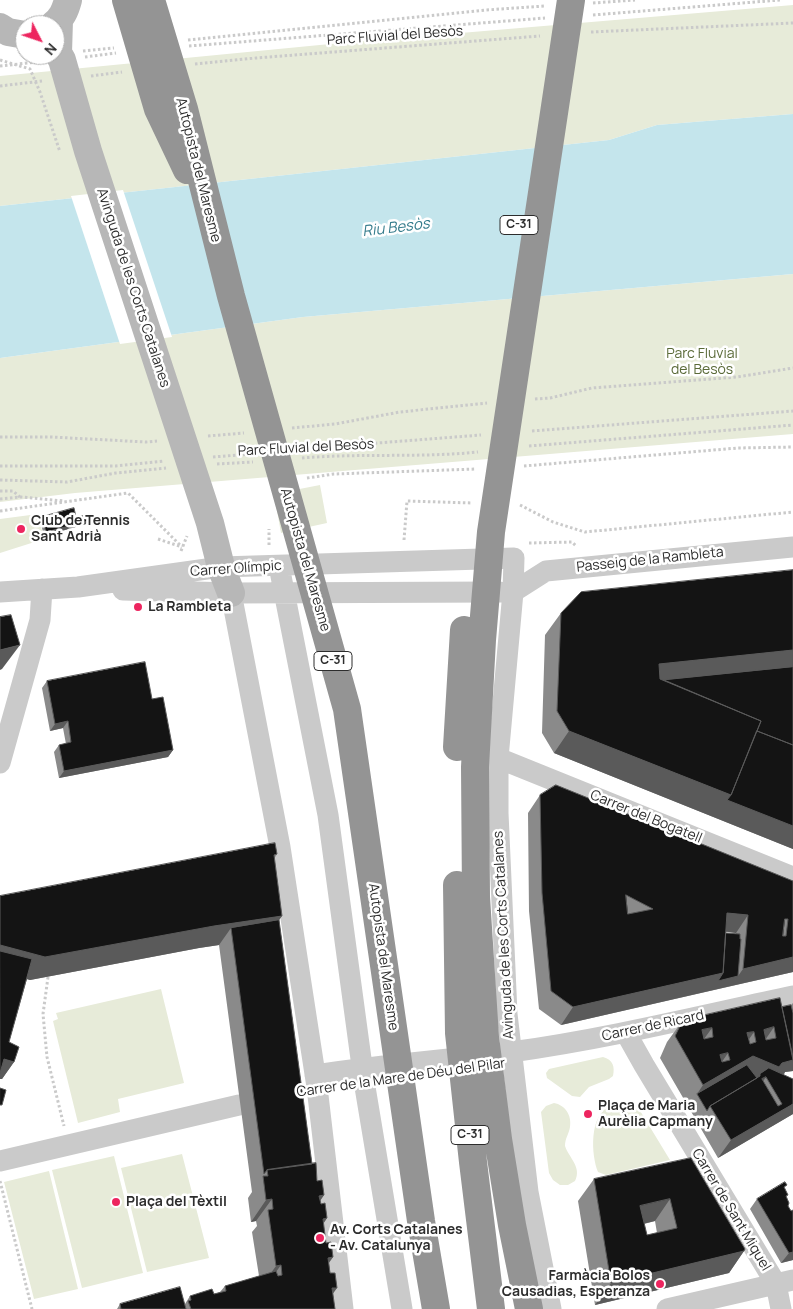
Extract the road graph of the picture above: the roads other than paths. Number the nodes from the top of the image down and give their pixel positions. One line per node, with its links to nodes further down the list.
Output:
1 (106, 0): 8 (highway)
2 (126, 0): 8 (highway)
3 (151, 0): 9 (highway, Autopista del Maresme / C-31)
4 (566, 7): 11 (highway); 20 (highway, C-31)
5 (0, 26): 6 (street)
6 (15, 33)
7 (64, 65): 13 (street, Avinguda de les Corts Catalanes)
8 (158, 109): 9 (highway)
9 (211, 219): 34 (highway, Autopista del Maresme / C-31)
10 (793, 547): 17 (street, Passeig de la Rambleta)
11 (501, 561): 12 (street, Carrer Olímpic); 17 (street, Avinguda de les Corts Catalanes); 20 (highway, C-31); 36 (highway)
12 (279, 566): 13 (street, Carrer Olímpic); 19 (street)
13 (221, 567): 14 (street, Carrer Olímpic); 18 (street, Avinguda de les Corts Catalanes)
14 (78, 587): 15 (street, Carrer Olímpic); 18 (street, Carrer Olímpic)
15 (42, 589): 16 (street, Carrer Olímpic); 22 (street)
16 (0, 592)
17 (513, 592): 19 (street, Carrer Olímpic); 21 (street, Avinguda de les Corts Catalanes)
18 (230, 593): 19 (street, Carrer Olímpic); 28 (street)
19 (285, 593): 27 (street)
20 (464, 632): 35 (highway, C-31)
21 (498, 758): 23 (street, Carrer del Bogatell); 26 (street, Avinguda de les Corts Catalanes)
22 (0, 762)
23 (793, 877)
24 (793, 996): 25 (street, Carrer de Ricard)
25 (626, 1032): 26 (street, Carrer de Ricard); 31 (street, Carrer de Sant Miquel)
26 (512, 1057): 27 (street, Carrer de la Mare de Déu del Pilar); 37 (street, Avinguda de les Corts Catalanes)
27 (363, 1074): 28 (street, Carrer de la Mare de Déu del Pilar); 33 (street)
28 (311, 1084): 32 (street)
29 (240, 1105): 30 (street)
30 (0, 1161)
31 (784, 1282): 38 (street); 39 (street, Carrer de Sant Miquel)
32 (343, 1309)
33 (402, 1309)
34 (436, 1309)
35 (491, 1309)
36 (529, 1309)
37 (551, 1309)
38 (667, 1309)
39 (781, 1309)

